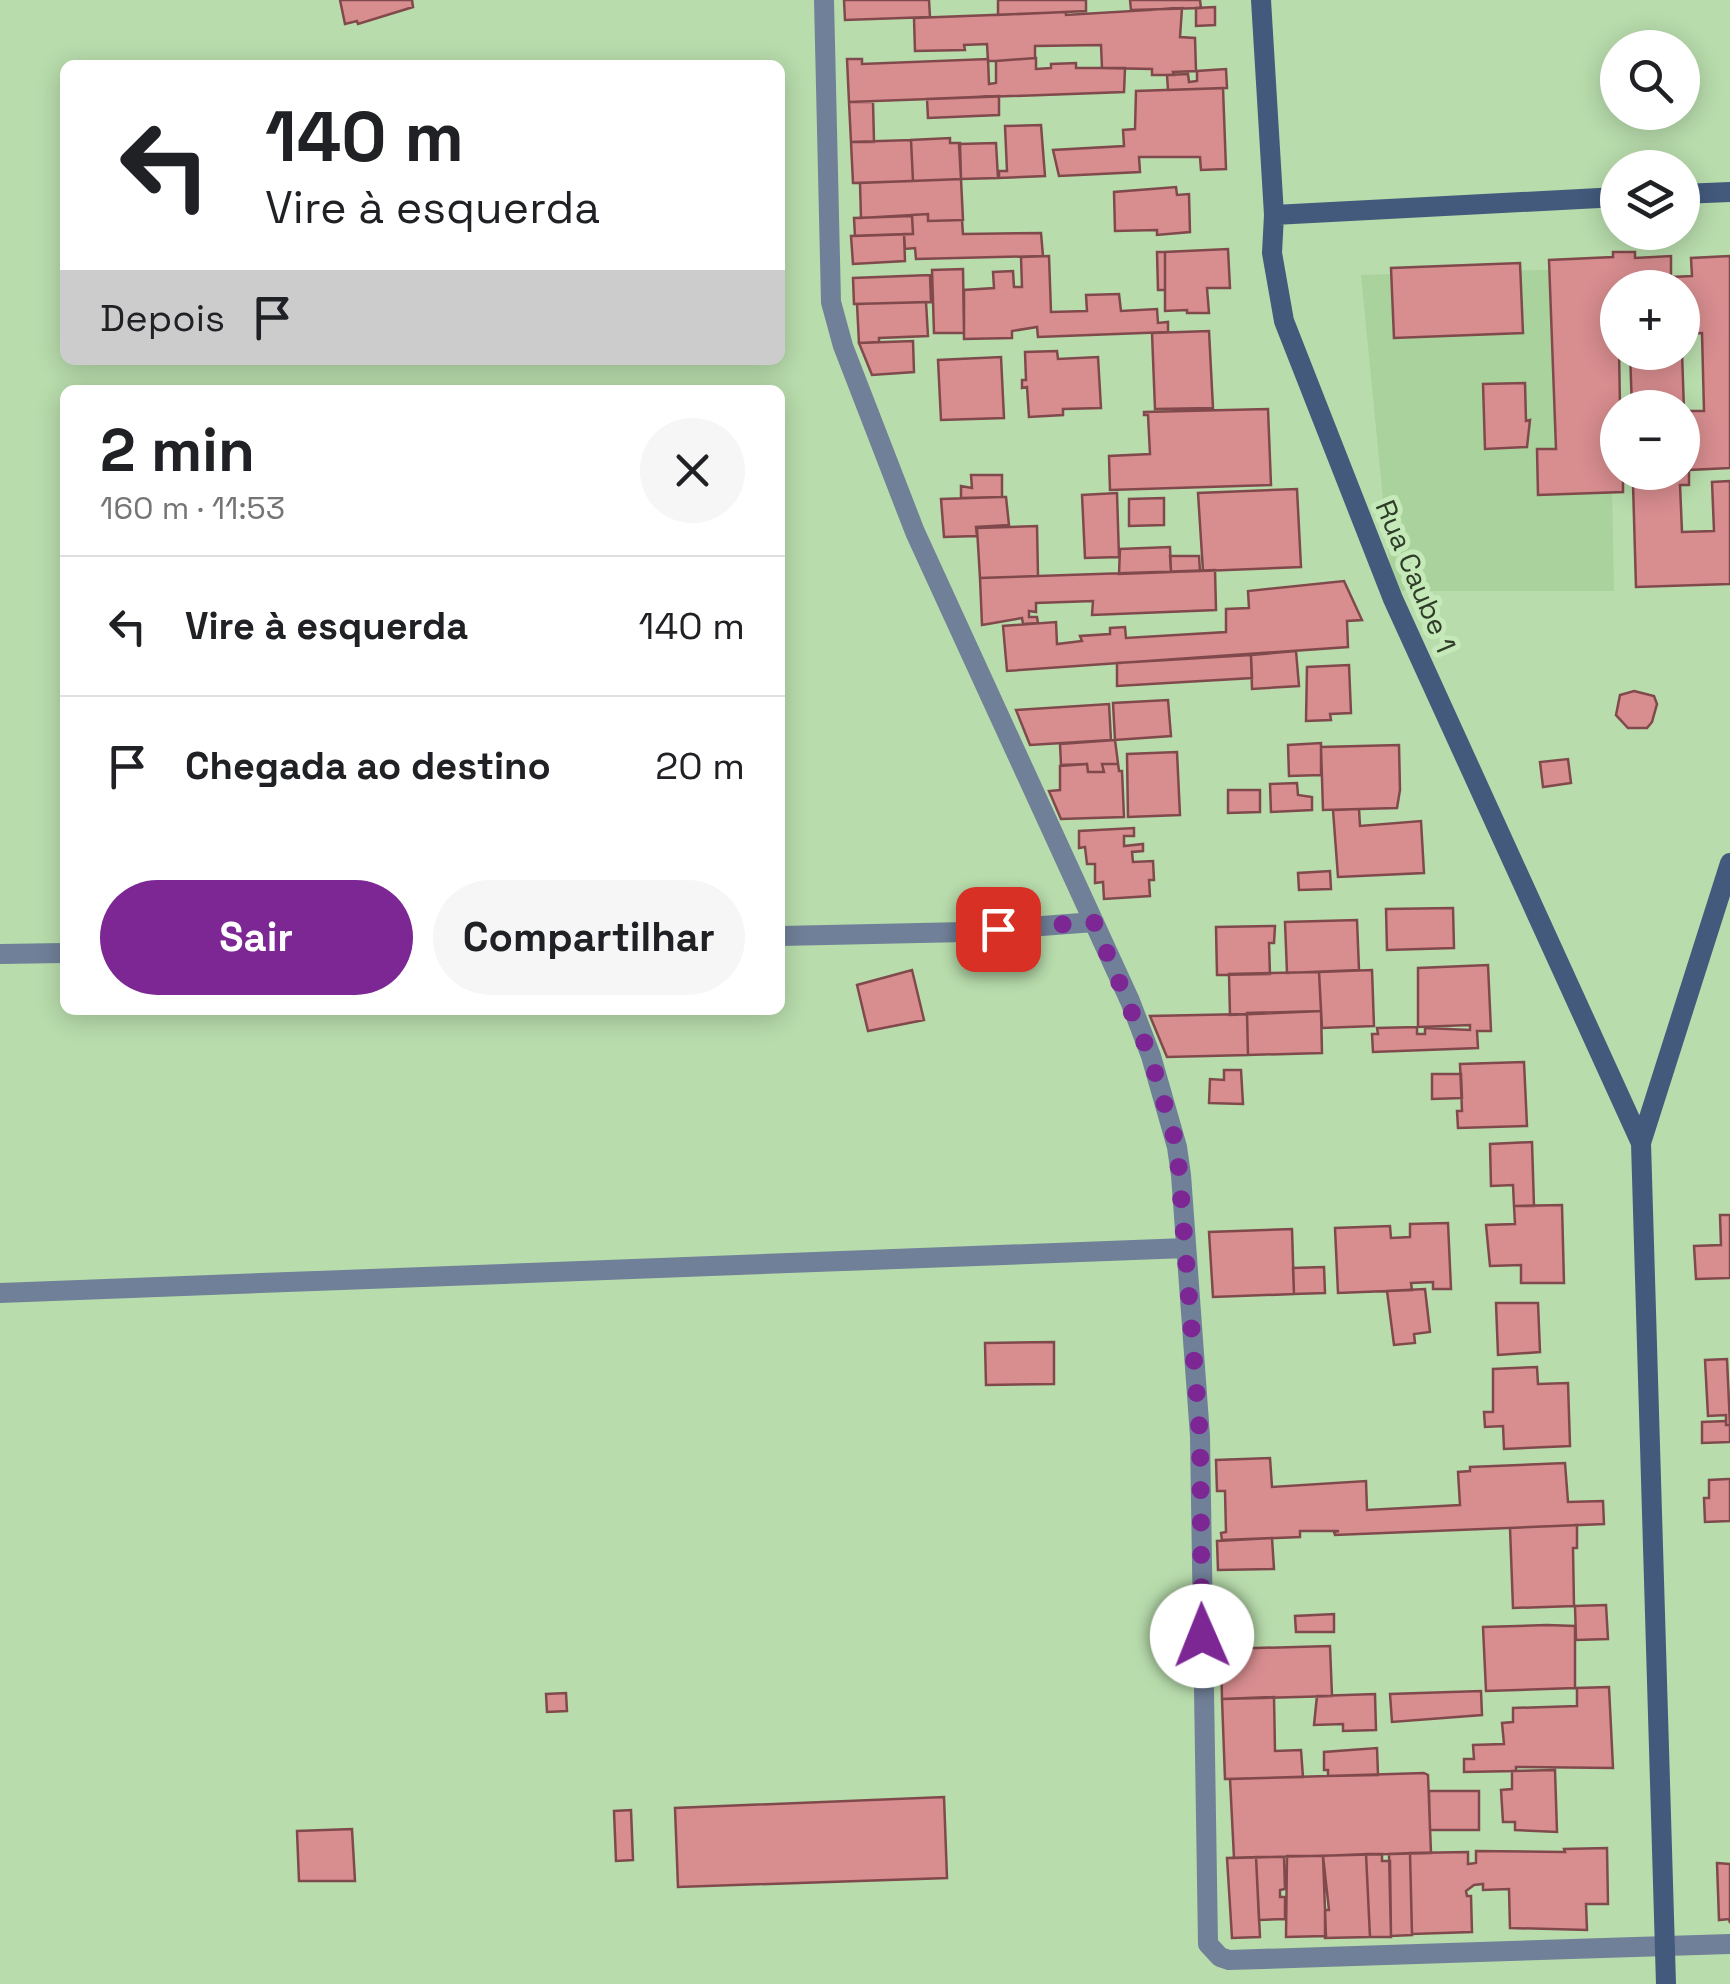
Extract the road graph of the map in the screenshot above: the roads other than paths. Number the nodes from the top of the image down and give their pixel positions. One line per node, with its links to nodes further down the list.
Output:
1 (824, 0): 8 (street)
2 (1261, 0): 6 (street, Rua Caube 1)
3 (1730, 192): 4 (street)
4 (1700, 193)
5 (1600, 198): 6 (street)
6 (1274, 215): 12 (street, Rua Caube 1)
7 (1730, 863): 12 (street)
8 (1094, 922): 9 (street); 13 (street)
9 (785, 936)
10 (60, 953): 11 (street)
11 (0, 954)
12 (1641, 1143): 16 (street)
13 (1186, 1248): 14 (street); 16 (street)
14 (0, 1293)
15 (1730, 1944): 16 (street)
16 (1664, 1947): 17 (street)
17 (1666, 1984)

